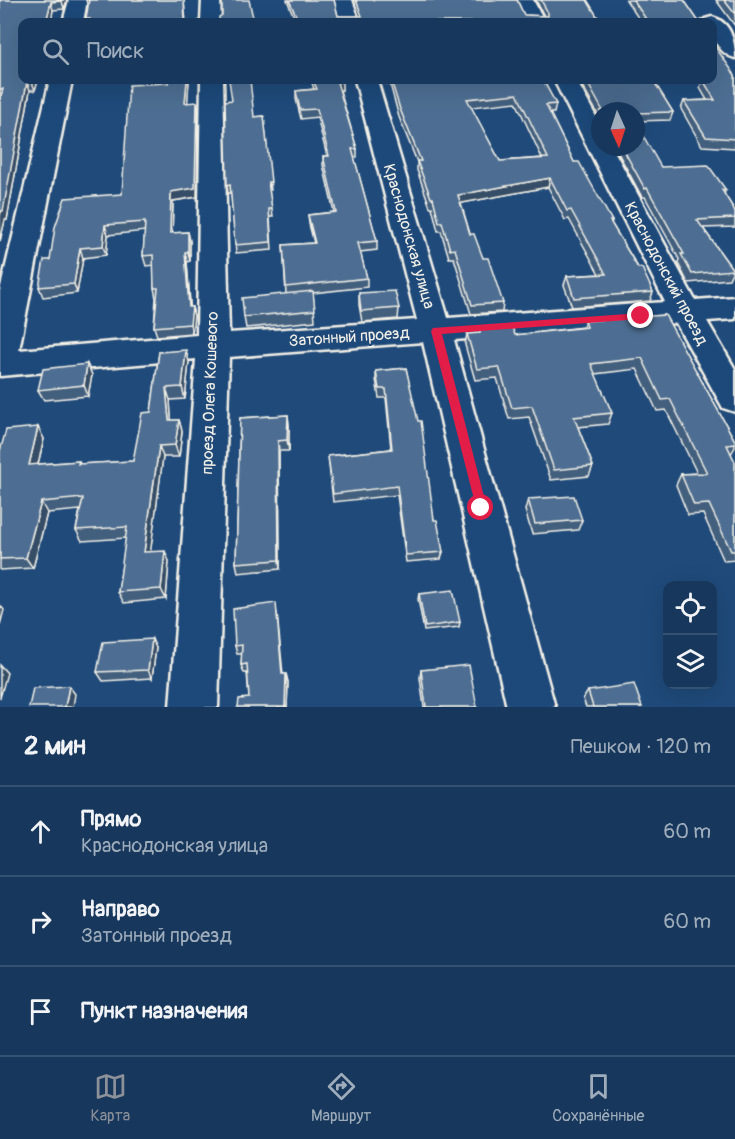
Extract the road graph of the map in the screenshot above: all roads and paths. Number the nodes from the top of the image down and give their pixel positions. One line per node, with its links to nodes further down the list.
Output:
1 (78, 0): 5 (street)
2 (211, 0): 6 (street)
3 (343, 0): 7 (street)
4 (524, 0): 8 (street)
5 (74, 18)
6 (211, 18)
7 (349, 18)
8 (533, 18)
9 (717, 28): 10 (street)
10 (735, 52)
11 (60, 84): 21 (street)
12 (212, 84): 20 (street, проезд Олега Кошевого)
13 (367, 84): 19 (street, Краснодонская улица)
14 (567, 84): 15 (street, Краснодонский проезд)
15 (591, 130)
16 (605, 156): 18 (street, Краснодонский проезд)
17 (735, 308): 18 (street, Затонный проезд)
18 (686, 312): 19 (street, Затонный проезд); 22 (street, Краснодонский проезд)
19 (436, 331): 20 (street, Затонный проезд); 24 (street, Краснодонская улица)
20 (213, 346): 21 (street, Затонный проезд); 23 (street, проезд Олега Кошевого)
21 (0, 363)
22 (735, 399)
23 (194, 707)
24 (531, 707)

